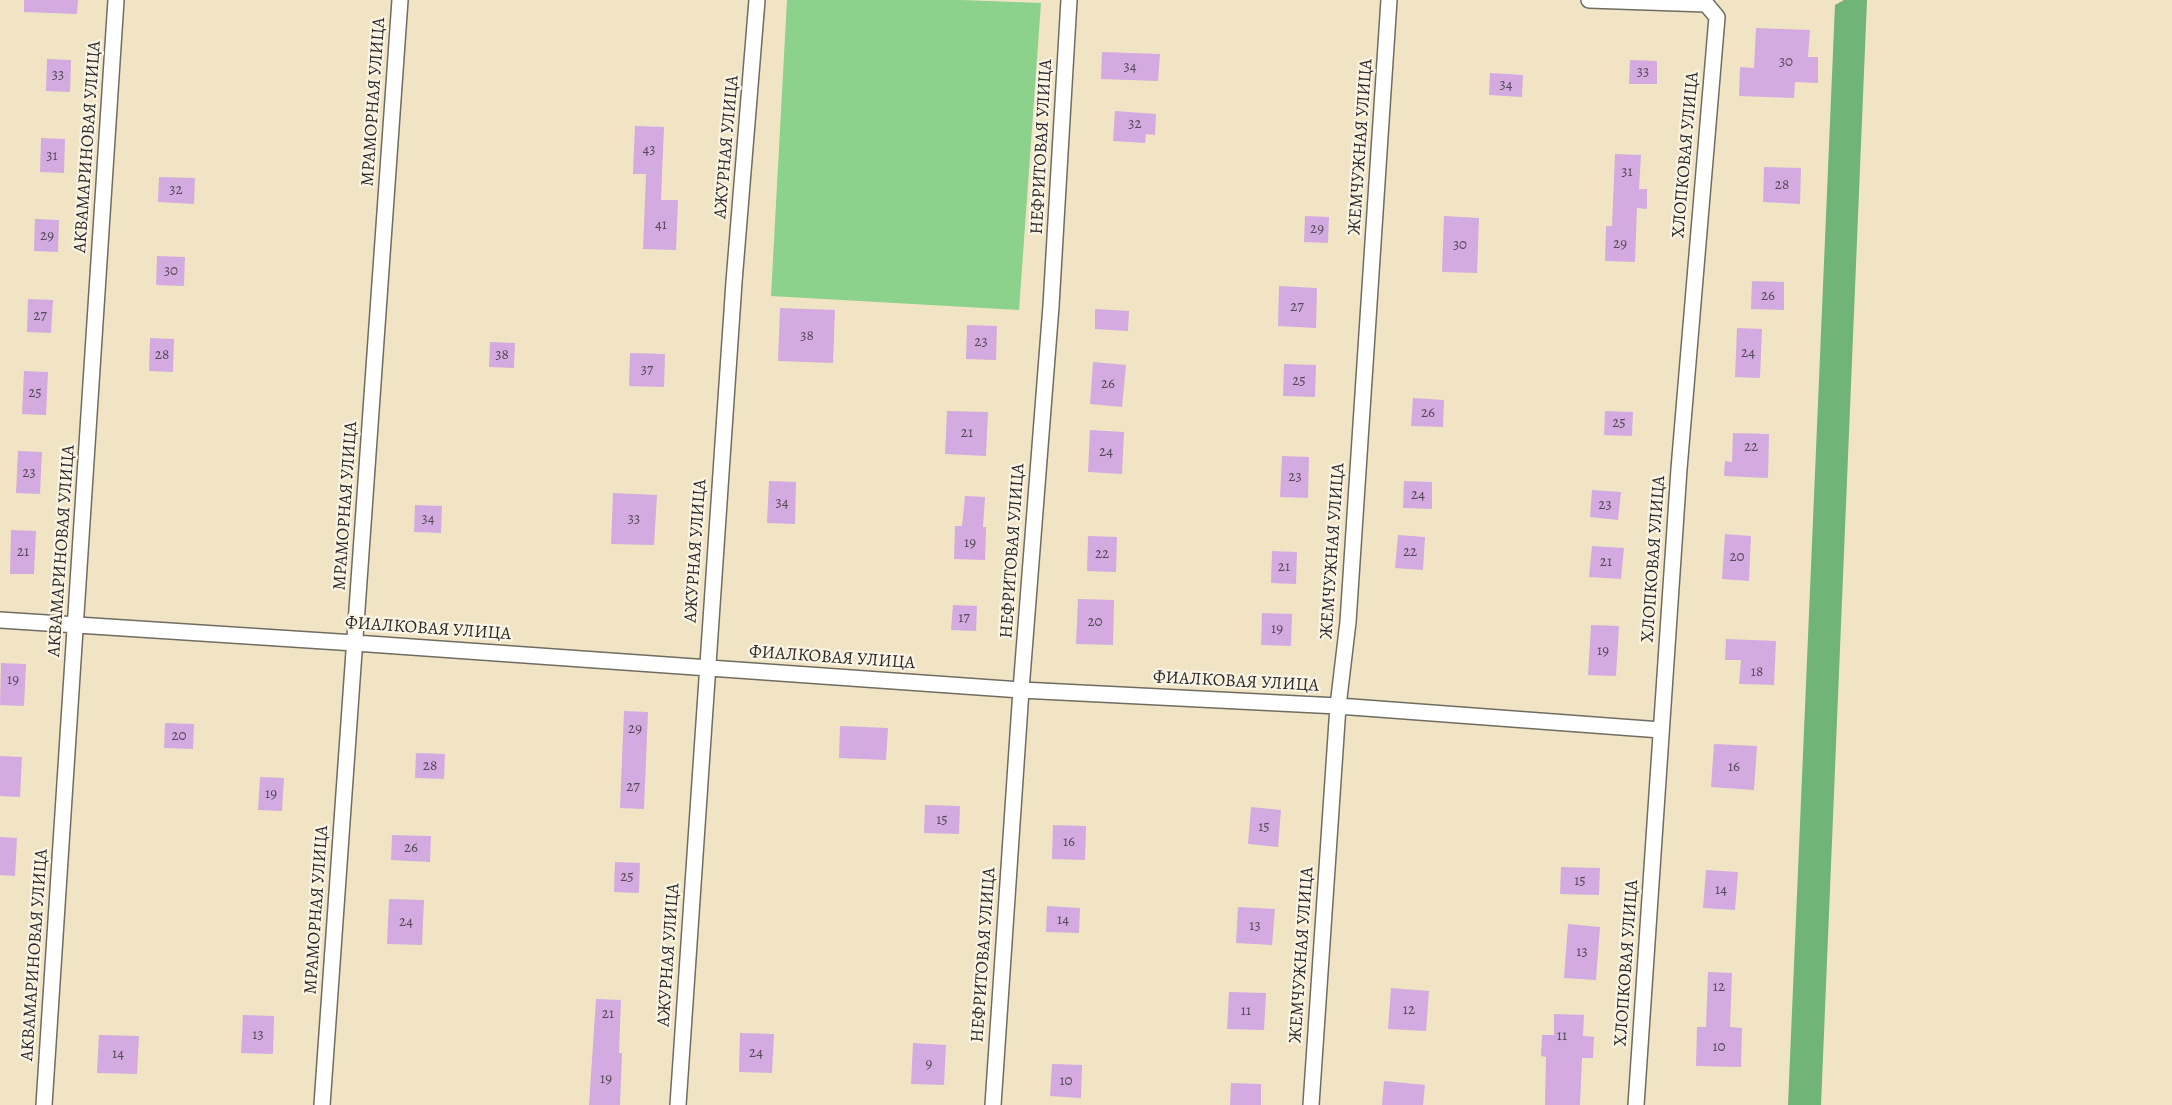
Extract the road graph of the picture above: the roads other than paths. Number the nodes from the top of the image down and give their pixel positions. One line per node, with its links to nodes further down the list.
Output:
1 (116, 0): 8 (street, АКВАМАРИНОВАЯ УЛИЦА)
2 (400, 0): 9 (street, МРАМОРНАЯ УЛИЦА)
3 (758, 0): 10 (street, АЖУРНАЯ УЛИЦА)
4 (1069, 0): 11 (street, НЕФРИТОВАЯ УЛИЦА)
5 (1388, 0): 12 (street, ЖЕМЧУЖНАЯ УЛИЦА)
6 (1589, 0): 13 (street, ХЛОПКОВАЯ УЛИЦА)
7 (0, 620): 8 (street, ФИАЛКОВАЯ УЛИЦА)
8 (76, 626): 9 (street, ФИАЛКОВАЯ УЛИЦА); 14 (street, АКВАМАРИНОВАЯ УЛИЦА)
9 (355, 643): 10 (street, ФИАЛКОВАЯ УЛИЦА); 15 (street, МРАМОРНАЯ УЛИЦА)
10 (707, 668): 11 (street, ФИАЛКОВАЯ УЛИЦА); 16 (street, АЖУРНАЯ УЛИЦА)
11 (1021, 690): 12 (street, ФИАЛКОВАЯ УЛИЦА); 17 (street, НЕФРИТОВАЯ УЛИЦА)
12 (1338, 706): 13 (street, ФИАЛКОВАЯ УЛИЦА); 18 (street, ЖЕМЧУЖНАЯ УЛИЦА)
13 (1661, 730): 19 (street, ХЛОПКОВАЯ УЛИЦА)
14 (44, 1105)
15 (322, 1105)
16 (678, 1105)
17 (993, 1105)
18 (1310, 1105)
19 (1636, 1105)

